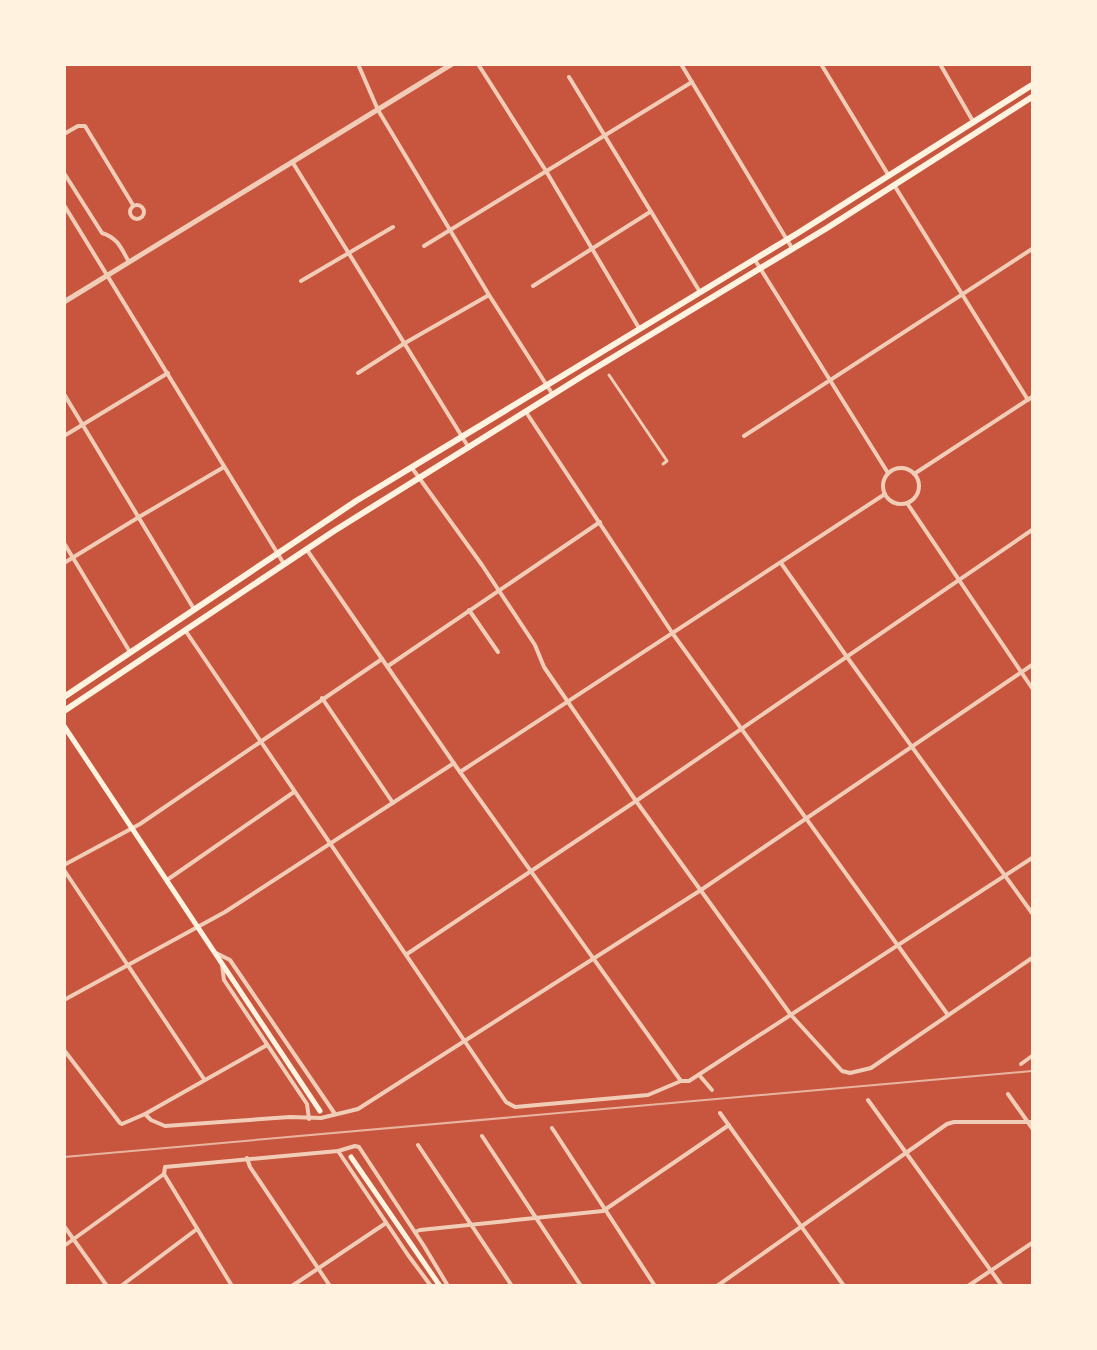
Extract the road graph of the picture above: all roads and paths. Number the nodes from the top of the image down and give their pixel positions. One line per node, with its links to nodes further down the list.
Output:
1 (358, 64): 10 (street)
2 (452, 64): 10 (street)
3 (478, 64): 15 (street)
4 (681, 64): 8 (street)
5 (821, 64): 17 (street)
6 (940, 64): 11 (street)
7 (569, 77): 13 (street)
8 (692, 82): 13 (street); 26 (street)
9 (1032, 90): 11 (main road); 18 (main road)
10 (378, 110): 14 (street); 25 (street)
11 (974, 123): 17 (main road)
12 (64, 134): 20 (street)
13 (606, 136): 15 (street); 21 (street)
14 (293, 163): 31 (street); 33 (street)
15 (546, 171): 25 (street); 30 (street)
16 (64, 173): 33 (street)
17 (889, 176): 26 (main road)
18 (894, 185): 28 (main road); 40 (street)
19 (64, 205): 22 (street)
20 (133, 206)
21 (650, 212): 30 (street); 38 (street)
22 (69, 213): 23 (street); 35 (street)
23 (64, 216)
24 (393, 227): 31 (street)
25 (450, 229): 27 (street); 39 (street)
26 (787, 239): 28 (street); 32 (main road)
27 (424, 246)
28 (792, 248): 34 (main road)
29 (1032, 249): 40 (street)
30 (590, 250): 37 (street); 42 (street)
31 (348, 252): 36 (street); 43 (street)
32 (754, 259): 34 (street); 38 (main road)
33 (129, 262): 35 (street)
34 (760, 267): 47 (street); 50 (main road)
35 (108, 276): 41 (street); 44 (street)
36 (301, 281)
37 (533, 286)
38 (700, 292): 42 (main road)
39 (489, 295): 43 (street); 48 (street)
40 (962, 295): 47 (street); 51 (street)
41 (64, 302)
42 (639, 328): 48 (main road)
43 (405, 343): 45 (street); 56 (street)
44 (168, 373): 53 (street); 59 (street)
45 (358, 373)
46 (609, 375): 58 (street)
47 (831, 381): 55 (street); 61 (street)
48 (547, 386): 50 (street); 56 (main road)
49 (64, 394): 53 (street)
50 (553, 396): 52 (main road)
51 (1030, 398): 62 (street)
52 (526, 412): 57 (main road); 67 (street)
53 (83, 424): 54 (street); 66 (street)
54 (64, 436)
55 (744, 436)
56 (463, 437): 57 (street); 60 (main road)
57 (469, 448): 63 (main road)
58 (663, 464)
59 (224, 467): 66 (street); 71 (street)
60 (412, 468): 63 (street); 71 (main road)
61 (888, 472): 62 (street); 64 (street)
62 (914, 474): 65 (street)
63 (419, 478): 70 (main road); 77 (street)
64 (885, 494): 65 (street); 74 (street)
65 (908, 503): 76 (street)
66 (139, 517): 72 (street); 78 (street)
67 (600, 522): 77 (street); 81 (street)
68 (1032, 530): 76 (street)
69 (64, 543): 72 (street)
70 (307, 550): 75 (main road); 85 (street)
71 (278, 554): 75 (street); 78 (main road)
72 (74, 558): 73 (street); 83 (street)
73 (64, 563)
74 (781, 563): 81 (street); 84 (street)
75 (284, 564): 80 (main road)
76 (958, 580): 84 (street); 88 (street)
77 (498, 590): 79 (street); 92 (street)
78 (194, 609): 83 (main road)
79 (469, 610): 82 (street); 87 (street)
80 (185, 630): 93 (main road); 96 (street)
81 (673, 634): 92 (street); 95 (street)
82 (498, 651)
83 (130, 652): 90 (main road)
84 (847, 657): 95 (street); 97 (street)
85 (382, 658): 87 (street); 91 (street)
86 (1032, 665): 88 (street)
87 (388, 666): 98 (street)
88 (1021, 672): 89 (street); 97 (street)
89 (1032, 688)
90 (65, 696): 93 (street)
91 (322, 698): 96 (street); 102 (street)
92 (566, 701): 99 (street); 101 (street)
93 (68, 709)
94 (64, 726): 104 (main road)
95 (742, 728): 101 (street); 103 (street)
96 (260, 741): 100 (street); 104 (street)
97 (912, 747): 103 (street); 110 (street)
98 (454, 763): 99 (street); 102 (street)
99 (460, 772): 109 (street)
100 (294, 792): 105 (street); 111 (street)
101 (636, 801): 109 (street); 112 (street)
102 (393, 803): 105 (street)
103 (808, 818): 112 (street); 115 (street)
104 (132, 830): 107 (street); 111 (main road)
105 (330, 843): 114 (street); 117 (street)
106 (1032, 858): 110 (street)
107 (64, 865)
108 (64, 870): 121 (street)
109 (532, 870): 117 (street); 119 (street)
110 (1005, 875): 113 (street); 115 (street)
111 (167, 880): 114 (main road)
112 (701, 890): 119 (street); 123 (street)
113 (1032, 913)
114 (198, 927): 116 (main road); 121 (street)
115 (897, 946): 123 (street); 124 (street)
116 (216, 953): 120 (main road); 138 (street)
117 (406, 954): 125 (street)
118 (1032, 958): 124 (street)
119 (594, 960): 125 (street); 132 (street)
120 (222, 961): 126 (street); 136 (main road)
121 (128, 966): 122 (street); 131 (street)
122 (64, 1000)
123 (791, 1015): 124 (street); 130 (street)
124 (948, 1015)
125 (466, 1041): 132 (street); 138 (street)
126 (267, 1045): 131 (street); 140 (street)
127 (64, 1050): 139 (street)
128 (1032, 1056): 129 (street)
129 (1021, 1064)
130 (700, 1076): 132 (street); 133 (street)
131 (204, 1079): 139 (street)
132 (681, 1081)
133 (712, 1090)
134 (1008, 1094): 141 (street)
135 (867, 1100): 148 (street)
136 (320, 1111)
137 (720, 1113): 142 (street)
138 (335, 1114): 140 (street)
139 (147, 1116): 140 (street)
140 (309, 1119)
141 (1030, 1122): 144 (street); 148 (street)
142 (729, 1125): 152 (street); 157 (street)
143 (552, 1128): 152 (street)
144 (1032, 1128)
145 (482, 1136): 153 (street)
146 (418, 1145): 156 (street)
147 (338, 1151): 150 (street); 154 (street); 159 (street)
148 (906, 1155): 157 (street); 164 (street)
149 (351, 1157): 171 (main road)
150 (247, 1158): 151 (street); 163 (street)
151 (164, 1174): 158 (street); 160 (street)
152 (605, 1210): 153 (street); 175 (street)
153 (536, 1219): 156 (street); 174 (street)
154 (386, 1223): 163 (street); 170 (street)
155 (64, 1226): 160 (street)
156 (471, 1226): 159 (street); 173 (street)
157 (801, 1227): 176 (street); 177 (street)
158 (197, 1229): 165 (street); 167 (street)
159 (415, 1232): 172 (street)
160 (74, 1240): 162 (street); 166 (street)
161 (1032, 1243): 164 (street)
162 (64, 1246)
163 (318, 1267): 168 (street); 169 (street)
164 (991, 1271): 178 (street); 179 (street)
165 (230, 1285)
166 (107, 1286)
167 (120, 1286)
168 (292, 1286)
169 (330, 1286)
170 (431, 1286)
171 (440, 1286)
172 (448, 1286)
173 (512, 1286)
174 (581, 1286)
175 (655, 1286)
176 (717, 1286)
177 (844, 1286)
178 (969, 1286)
179 (1002, 1286)

